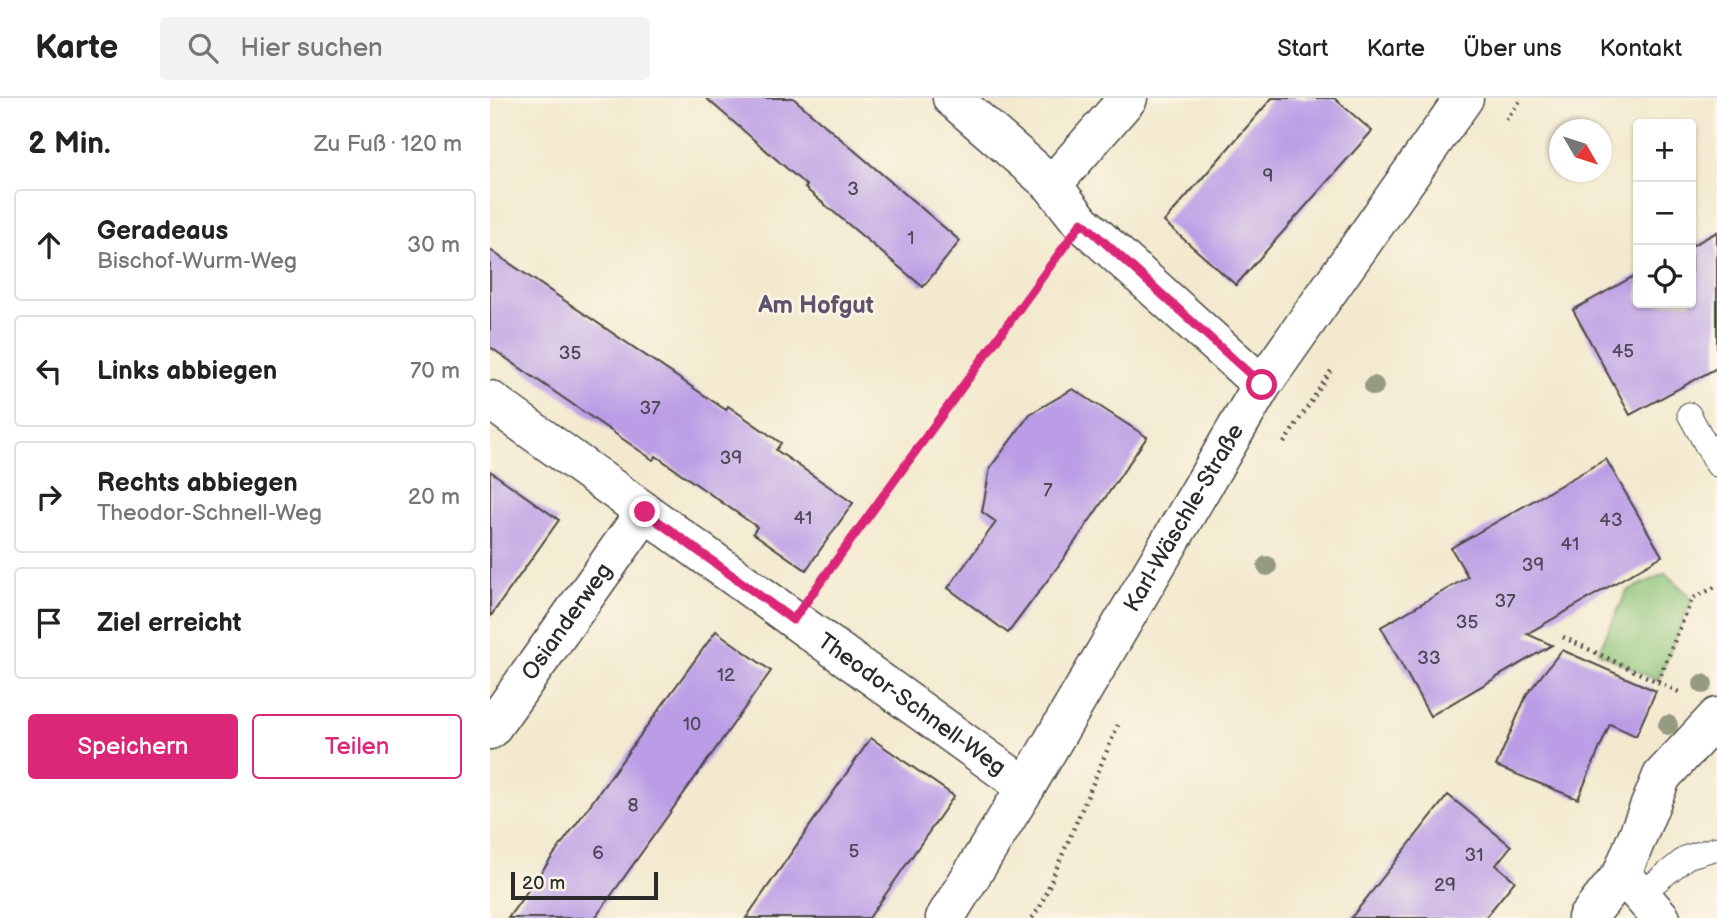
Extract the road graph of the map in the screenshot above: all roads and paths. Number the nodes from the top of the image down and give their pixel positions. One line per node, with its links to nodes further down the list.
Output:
1 (952, 98): 6 (street)
2 (1128, 98): 6 (street)
3 (1464, 98): 9 (street, Karl-Wäschle-Straße)
4 (1522, 98): 5 (path)
5 (1498, 131)
6 (1052, 186): 7 (street)
7 (1082, 222): 9 (street); 16 (path)
8 (1336, 363): 12 (path)
9 (1262, 385): 23 (street, Karl-Wäschle-Straße)
10 (490, 400): 14 (street, Theodor-Schnell-Weg)
11 (1689, 414): 13 (lane)
12 (1283, 444)
13 (1717, 465)
14 (645, 512): 16 (street, Theodor-Schnell-Weg); 22 (street, Osianderweg)
15 (1717, 586): 18 (path)
16 (793, 620): 23 (street, Theodor-Schnell-Weg)
17 (1563, 636): 18 (path)
18 (1658, 681): 19 (path)
19 (1682, 694)
20 (1717, 717): 25 (street)
21 (1120, 721): 27 (path)
22 (490, 730)
23 (1026, 787): 26 (street, Karl-Wäschle-Straße)
24 (1717, 849): 25 (lane)
25 (1642, 895): 28 (street)
26 (945, 918)
27 (1032, 918)
28 (1587, 918)

